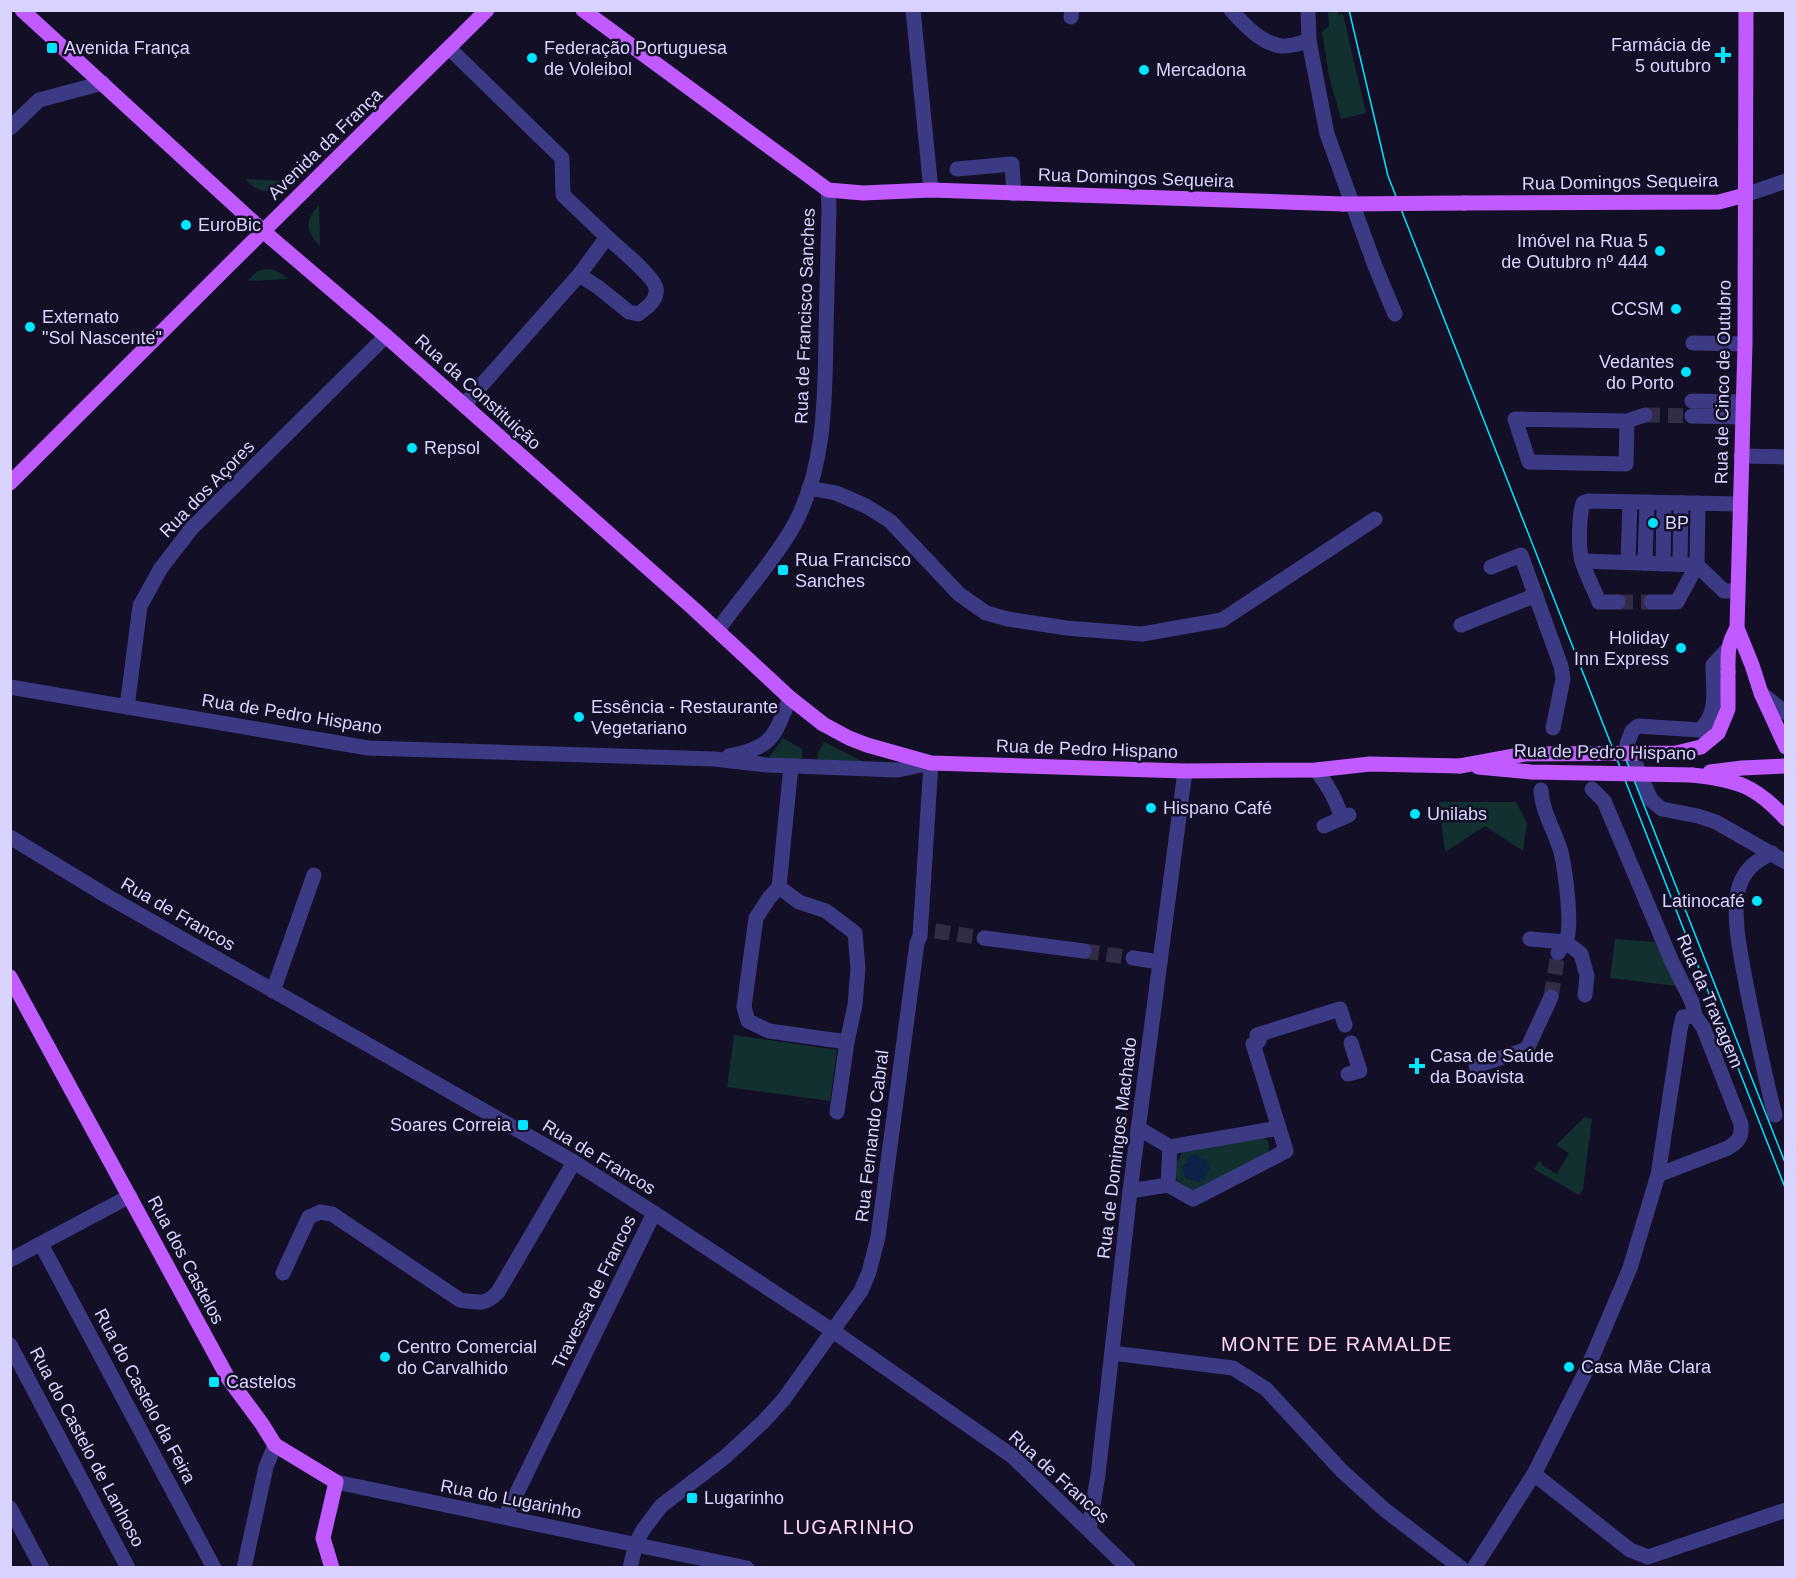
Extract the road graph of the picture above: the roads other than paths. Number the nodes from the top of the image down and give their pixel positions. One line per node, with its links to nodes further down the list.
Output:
1 (22, 10): 10 (main road, Rua da Constituição)
2 (487, 10): 9 (main road, Avenida da França)
3 (583, 10): 14 (main road)
4 (913, 10): 15 (street)
5 (1231, 10): 8 (street)
6 (1308, 10): 8 (street)
7 (1746, 10): 17 (main road, Rua de Cinco de Outubro)
8 (1309, 41): 21 (street)
9 (450, 49): 18 (main road, Avenida da França); 19 (street)
10 (103, 83): 11 (street); 18 (main road, Rua da Constituição)
11 (10, 128)
12 (957, 169): 16 (street)
13 (1785, 181): 17 (street)
14 (828, 190): 15 (main road, Rua Domingos Sequeira); 33 (street, Rua de Francisco Sanches)
15 (931, 190): 16 (main road, Rua Domingos Sequeira)
16 (1014, 194): 17 (main road, Rua Domingos Sequeira, bridge)
17 (1745, 195): 24 (main road, Rua de Cinco de Outubro)
18 (263, 231): 22 (main road, Rua da Constituição); 32 (main road, Avenida da França)
19 (607, 237): 20 (street); 20 (street)
20 (579, 275): 25 (street)
21 (1395, 314)
22 (386, 336): 25 (main road, Rua da Constituição); 59 (street, Rua dos Açores)
23 (1693, 344): 24 (street)
24 (1745, 344): 27 (main road, Rua de Cinco de Outubro)
25 (464, 405): 54 (main road, Rua da Constituição)
26 (1692, 409): 27 (street)
27 (1742, 410): 30 (main road, Rua de Cinco de Outubro)
28 (1645, 415): 29 (street)
29 (1627, 422): 29 (street)
30 (1741, 456): 31 (street); 39 (main road, Rua de Cinco de Outubro)
31 (1785, 457)
32 (10, 483)
33 (809, 488): 40 (street); 54 (street, Rua de Francisco Sanches)
34 (1630, 502): 35 (street); 41 (street); 42 (street)
35 (1647, 502): 36 (street); 43 (street)
36 (1664, 502): 37 (street); 44 (street)
37 (1681, 503): 38 (street); 45 (street)
38 (1698, 503): 39 (street); 46 (street)
39 (1739, 504): 48 (main road, Rua de Cinco de Outubro)
40 (1375, 519)
41 (1582, 561): 42 (street); 50 (street)
42 (1628, 562): 43 (street)
43 (1645, 563): 44 (street)
44 (1663, 564): 45 (street)
45 (1680, 564): 46 (street)
46 (1697, 565): 48 (street); 51 (street)
47 (1491, 567): 49 (street)
48 (1738, 591): 53 (main road, Rua de Cinco de Outubro)
49 (1536, 595): 52 (street); 61 (street)
50 (1618, 602)
51 (1651, 602)
52 (1461, 625)
53 (1737, 628): 55 (main road, Rua de Pedro Hispano); 57 (main road, Rua de Cinco de Outubro)
54 (717, 630): 58 (main road, Rua da Constituição)
55 (1728, 649): 66 (main road, Rua de Pedro Hispano, bridge); 76 (street)
56 (10, 687): 59 (street, Rua de Pedro Hispano)
57 (1761, 693): 60 (street); 62 (main road, Rua de Cinco de Outubro)
58 (790, 698): 63 (street, Rua de Pedro Hispano); 64 (main road, Rua da Constituição)
59 (127, 707): 63 (street, Rua de Pedro Hispano)
60 (1785, 713)
61 (1553, 728)
62 (1785, 746)
63 (714, 759): 65 (street, Rua de Pedro Hispano)
64 (931, 763): 65 (street, Rua de Pedro Hispano); 69 (main road, Rua de Pedro Hispano); 81 (street, Rua Fernando Cabral)
65 (791, 766): 79 (street)
66 (1460, 766): 68 (main road, Rua de Pedro Hispano); 70 (main road, Rua de Pedro Hispano, bridge)
67 (1785, 766): 70 (main road, Rua de Pedro Hispano)
68 (1316, 770): 69 (main road, Rua de Pedro Hispano); 74 (street)
69 (1185, 771): 87 (street, Rua de Domingos Machado)
70 (1692, 774): 73 (main road)
71 (1541, 789): 84 (street)
72 (1592, 789): 92 (street, Rua da Travagem)
73 (1785, 819)
74 (1324, 826)
75 (10, 837): 89 (street, Rua de Francos)
76 (1772, 853): 77 (street); 99 (street, Rua da Travagem)
77 (1785, 862)
78 (314, 874): 89 (street)
79 (779, 887): 94 (street); 94 (street)
80 (935, 931): 81 (street)
81 (920, 936): 112 (street, Rua Fernando Cabral)
82 (984, 938): 85 (street)
83 (1530, 939): 84 (street)
84 (1562, 947): 90 (street)
85 (1084, 951)
86 (1133, 958): 87 (street)
87 (1160, 962): 100 (street, Rua de Domingos Machado)
88 (10, 976): 107 (main road, Rua dos Castelos)
89 (273, 991): 103 (street, Rua de Francos)
90 (1585, 994)
91 (1551, 997): 96 (street)
92 (1695, 1016): 104 (street); 104 (street, Rua da Travagem)
93 (1345, 1025): 101 (street)
94 (847, 1042): 98 (street)
95 (1351, 1043): 97 (street)
96 (1476, 1066)
97 (1348, 1074)
98 (837, 1112)
99 (1776, 1116)
100 (1138, 1128): 102 (street); 106 (street, Rua de Domingos Machado)
101 (1279, 1128): 102 (street); 105 (street)
102 (1170, 1147): 105 (street)
103 (574, 1162): 108 (street, Rua de Francos); 111 (street)
104 (1658, 1175): 116 (street)
105 (1168, 1185): 106 (street)
106 (1130, 1191): 114 (street, Rua de Domingos Machado)
107 (130, 1196): 109 (street); 115 (main road, Rua dos Castelos)
108 (654, 1213): 112 (street, Rua de Francos); 120 (street, Travessa de Francos)
109 (41, 1244): 110 (street); 125 (street, Rua do Castelo da Feira)
110 (10, 1260)
111 (283, 1273)
112 (833, 1330): 121 (street, Rua de Francos); 122 (street, Rua Fernando Cabral)
113 (10, 1345): 124 (street, Rua do Castelo de Lanhoso)
114 (1112, 1353): 121 (street, Rua de Domingos Machado); 131 (street)
115 (275, 1445): 117 (main road, Rua do Lugarinho); 126 (street)
116 (1534, 1474): 119 (street); 132 (street)
117 (336, 1482): 120 (street, Rua do Lugarinho); 127 (main road)
118 (10, 1508): 123 (street)
119 (1785, 1510)
120 (505, 1517): 122 (street, Rua do Lugarinho)
121 (1089, 1529): 130 (street, Rua de Francos)
122 (636, 1544): 128 (street, Rua Fernando Cabral); 129 (street, Rua do Lugarinho)
123 (42, 1568)
124 (128, 1568)
125 (214, 1568)
126 (244, 1568)
127 (332, 1568)
128 (630, 1568)
129 (747, 1568)
130 (1128, 1568)
131 (1461, 1568)
132 (1474, 1568)

